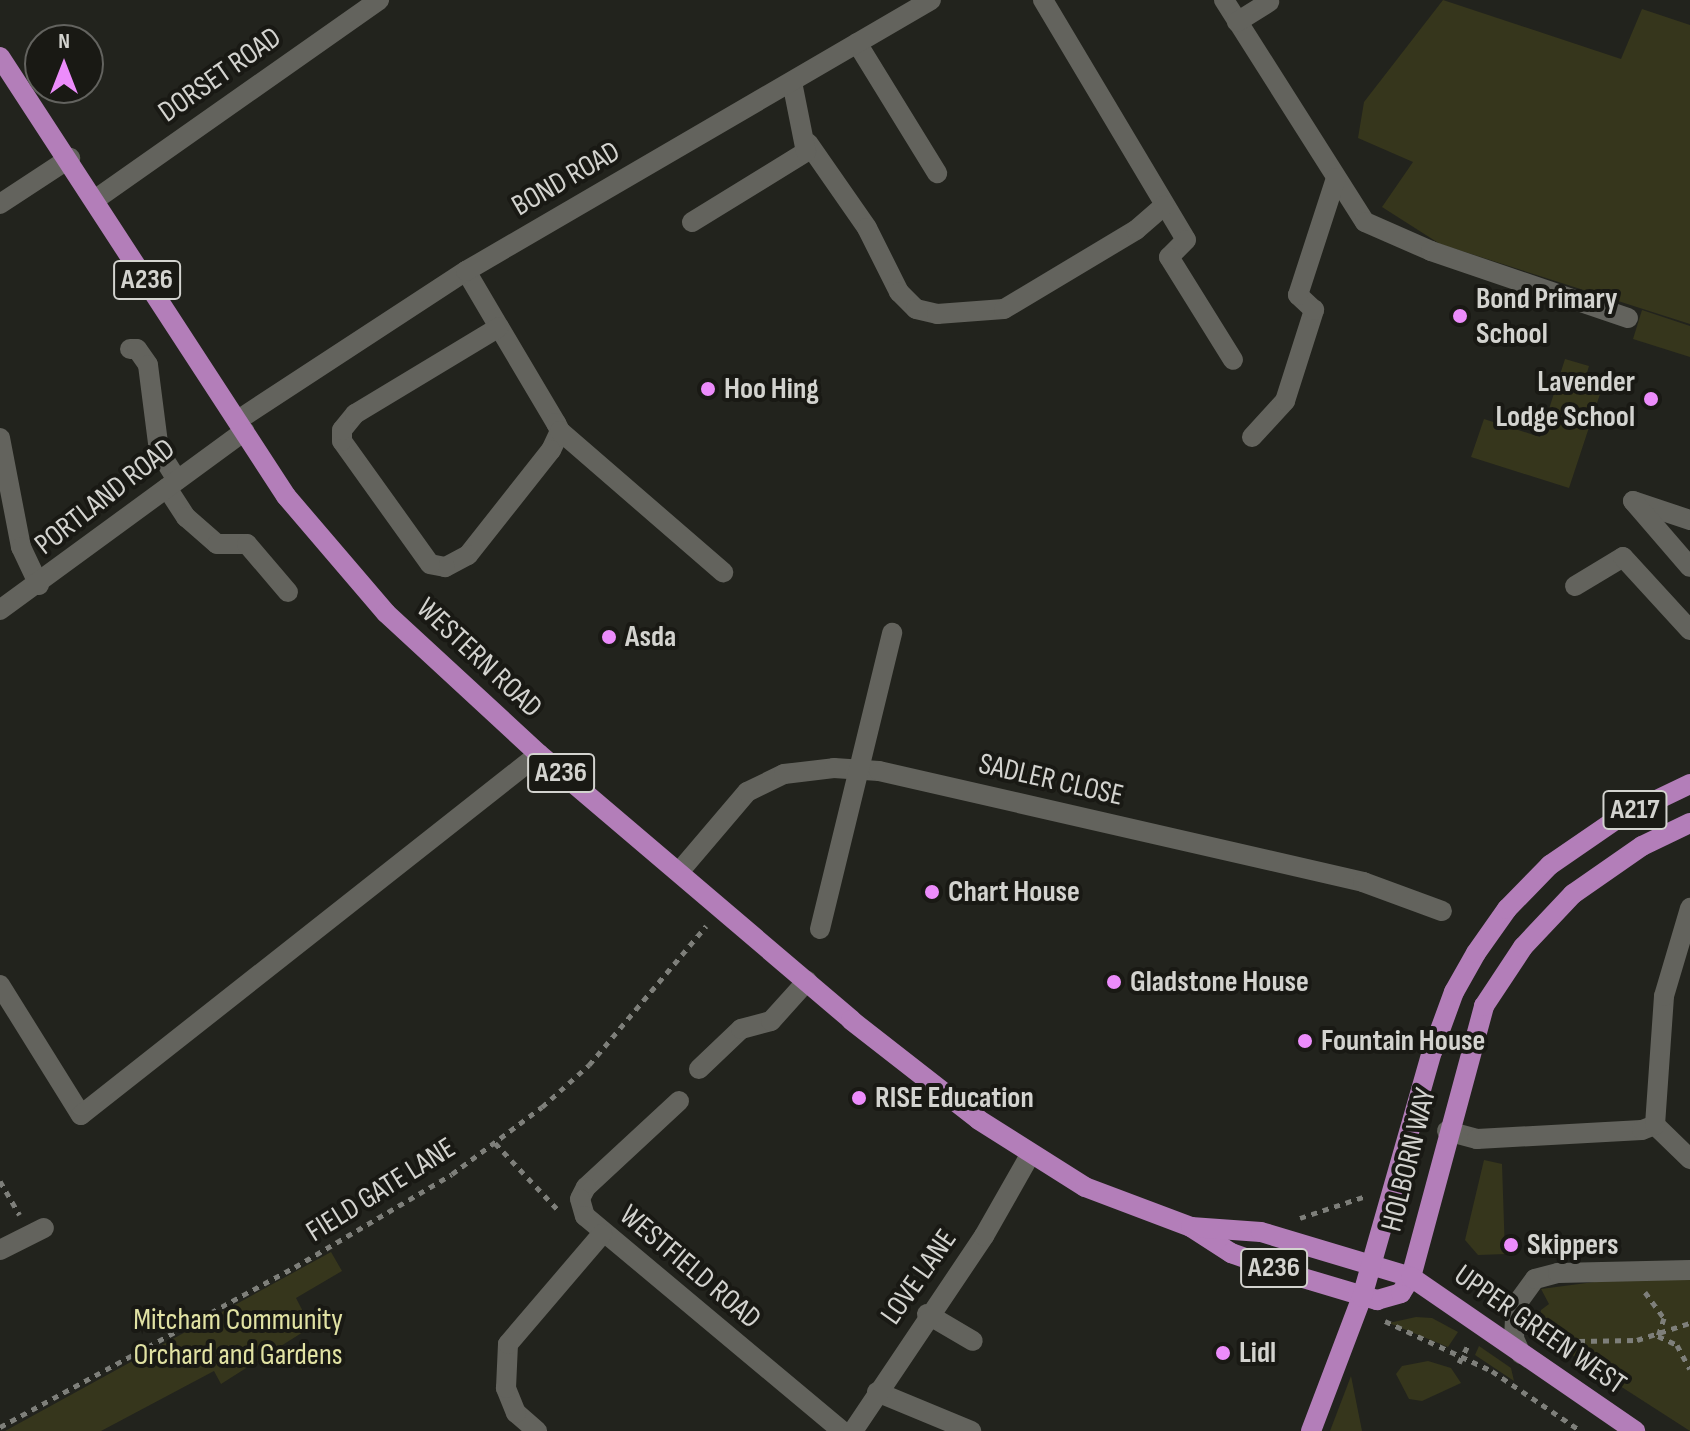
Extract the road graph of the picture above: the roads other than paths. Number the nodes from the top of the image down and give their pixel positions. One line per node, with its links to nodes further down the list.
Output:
1 (379, 0): 15 (street, DORSET ROAD)
2 (931, 0): 6 (street, BOND ROAD)
3 (1043, 0): 17 (street)
4 (1224, 0): 7 (street)
5 (1269, 2): 7 (street)
6 (904, 7): 8 (street, BOND ROAD)
7 (1237, 22): 14 (street)
8 (857, 43): 10 (street, BOND ROAD); 13 (street)
9 (0, 57): 12 (main road, WESTERN ROAD / A236)
10 (792, 82): 11 (street); 19 (street, BOND ROAD)
11 (808, 143): 17 (street); 18 (street)
12 (70, 158): 15 (main road, WESTERN ROAD / A236); 16 (street)
13 (937, 173)
14 (1336, 178): 20 (street); 26 (street)
15 (96, 199): 24 (main road, WESTERN ROAD / A236)
16 (0, 204)
17 (1164, 206): 23 (street)
18 (692, 222)
19 (466, 271): 21 (street); 24 (street, BOND ROAD)
20 (1628, 318)
21 (499, 327): 25 (street); 25 (street)
22 (130, 349): 28 (street)
23 (1233, 360)
24 (241, 425): 28 (street, PORTLAND ROAD); 38 (main road, WESTERN ROAD / A236)
25 (558, 427): 31 (street)
26 (1252, 437)
27 (0, 438): 32 (street)
28 (172, 484): 32 (street, PORTLAND ROAD); 34 (street)
29 (1690, 520): 30 (street)
30 (1690, 567)
31 (723, 572)
32 (39, 585): 35 (street, PORTLAND ROAD)
33 (1575, 586): 36 (street)
34 (288, 592)
35 (0, 610)
36 (1690, 630)
37 (892, 633): 39 (street)
38 (539, 754): 42 (main road, WESTERN ROAD / A236); 48 (street)
39 (858, 769): 42 (street, SADLER CLOSE); 44 (street, SADLER CLOSE); 45 (street)
40 (1690, 786): 59 (main road, HOLBORN WAY / A217)
41 (1690, 823): 52 (main road, HOLBORN WAY / A217)
42 (679, 872): 47 (main road, WESTERN ROAD / A236)
43 (1690, 908): 46 (street)
44 (1442, 911)
45 (820, 929)
46 (1686, 930): 51 (street)
47 (807, 981): 49 (street); 53 (main road, WESTERN ROAD / A236)
48 (0, 985)
49 (699, 1069)
50 (679, 1101): 56 (street, WESTFIELD ROAD)
51 (1655, 1125): 52 (street); 54 (street)
52 (1447, 1131): 61 (main road, HOLBORN WAY / A217)
53 (1030, 1155): 55 (main road, WESTERN ROAD / A236); 63 (street, LOVE LANE)
54 (1690, 1159)
55 (1191, 1227): 59 (main road, WESTERN ROAD / A236); 62 (main road, WESTERN ROAD / A236)
56 (598, 1229): 67 (street); 68 (street, WESTFIELD ROAD)
57 (37, 1231): 58 (street)
58 (0, 1250)
59 (1372, 1261): 61 (main road, A236); 62 (main road, HOLBORN WAY)
60 (1690, 1270): 65 (street)
61 (1411, 1277): 62 (main road); 65 (main road, UPPER GREEN WEST / A236)
62 (1362, 1297): 71 (main road, HOLBORN WAY)
63 (927, 1314): 64 (street); 66 (street, LOVE LANE)
64 (973, 1341)
65 (1521, 1354): 72 (main road, UPPER GREEN WEST / A236)
66 (877, 1392): 69 (street, LOVE LANE); 70 (street)
67 (537, 1431)
68 (842, 1431)
69 (853, 1431)
70 (971, 1431)
71 (1311, 1431)
72 (1635, 1431)

